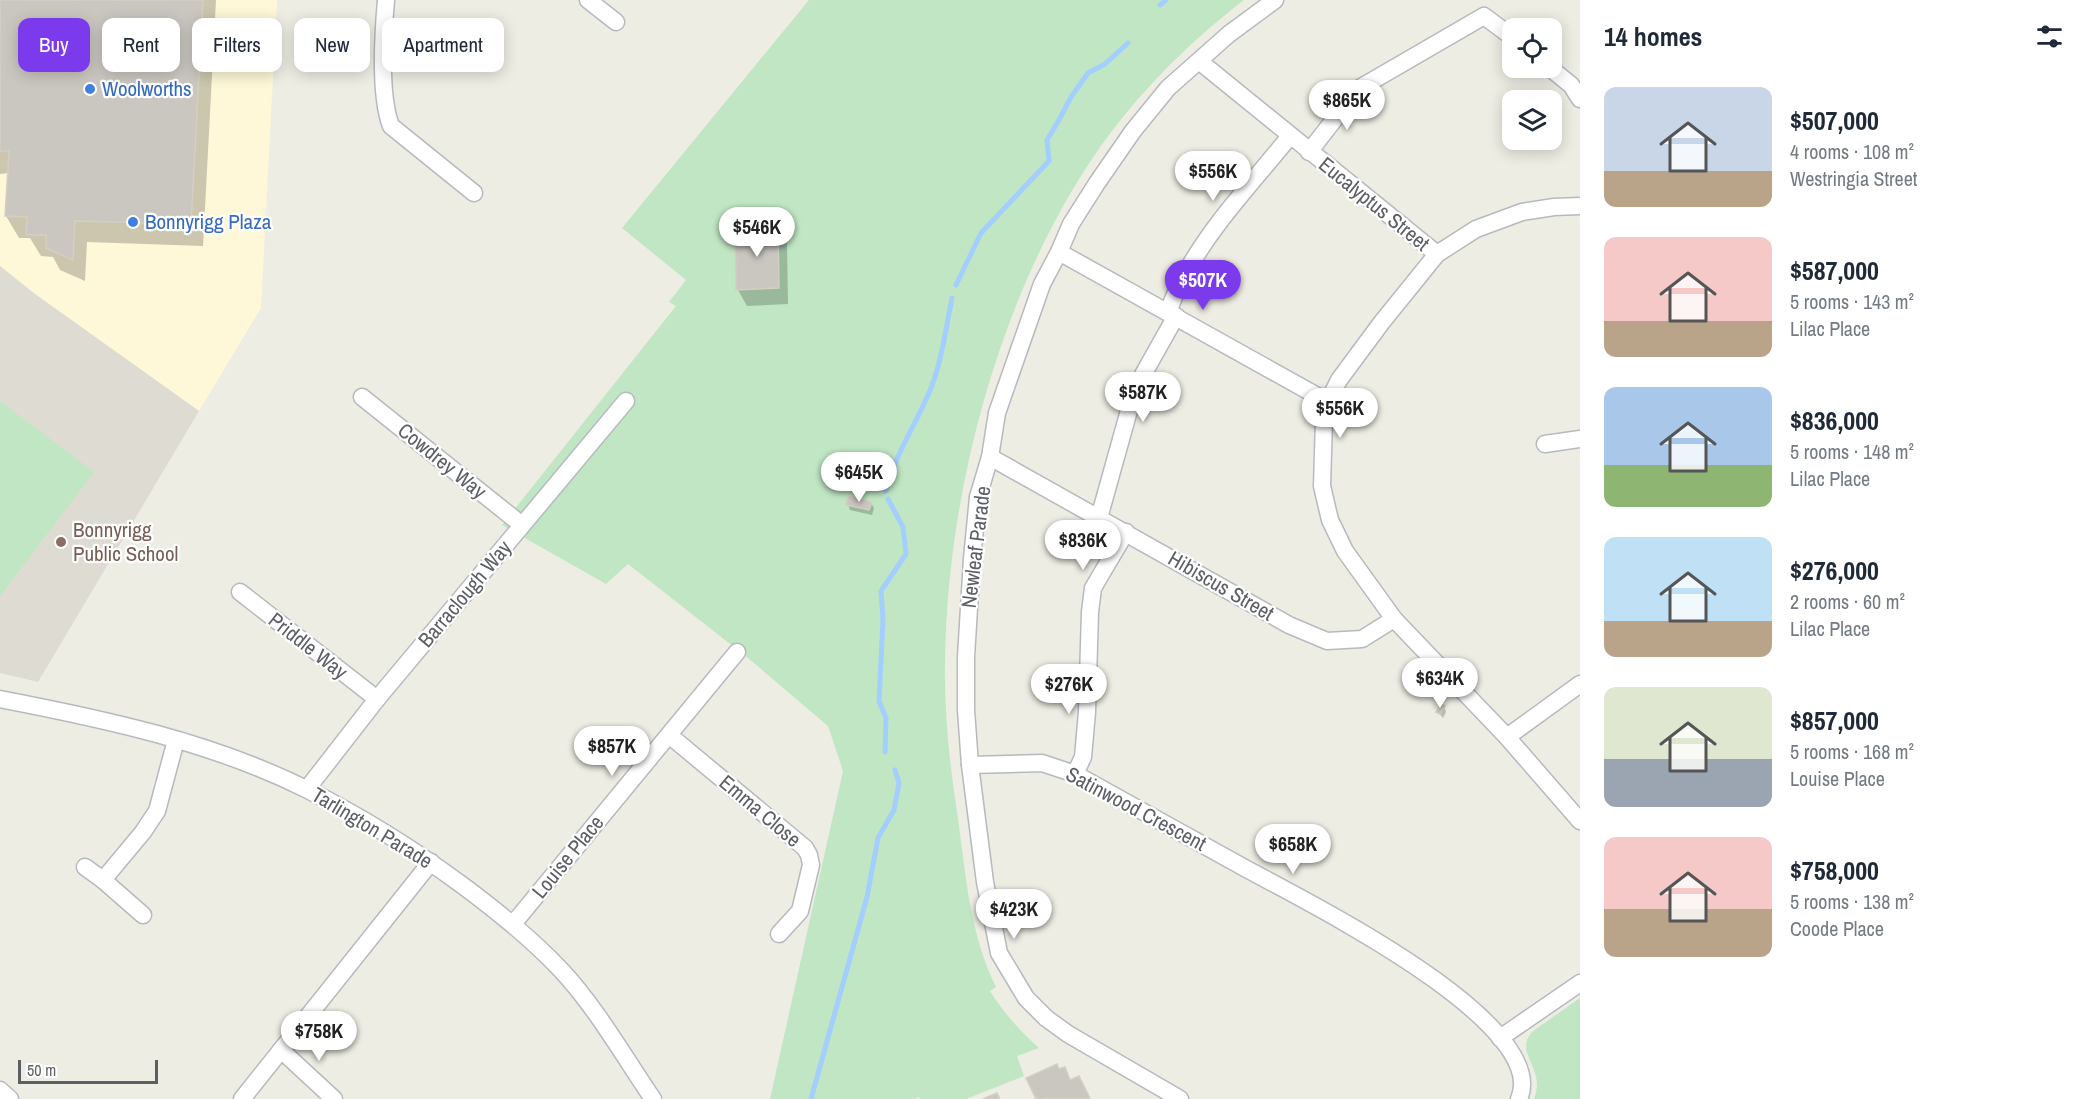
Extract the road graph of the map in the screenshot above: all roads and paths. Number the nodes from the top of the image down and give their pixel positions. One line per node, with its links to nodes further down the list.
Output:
1 (386, 0): 11 (street)
2 (588, 0): 4 (street)
3 (1275, 0): 6 (street, Newleaf Parade)
4 (616, 22)
5 (1502, 30): 10 (street)
6 (1199, 61): 9 (street, Eucalyptus Street); 13 (street, Newleaf Parade)
7 (1562, 78): 8 (street)
8 (1580, 99)
9 (1290, 136): 10 (street, Eucalyptus Street); 15 (street)
10 (1309, 152): 14 (street, Eucalyptus Street)
11 (474, 193)
12 (1580, 206): 14 (street)
13 (1059, 252): 15 (street); 21 (street, Newleaf Parade)
14 (1437, 254): 18 (street)
15 (1172, 314): 18 (street); 22 (street)
16 (362, 397): 23 (street, Cowdrey Way)
17 (626, 401): 23 (street, Barraclough Way)
18 (1328, 402): 26 (street)
19 (1580, 439): 20 (street)
20 (1545, 444)
21 (990, 457): 22 (street, Hibiscus Street); 34 (street, Newleaf Parade)
22 (1099, 518): 24 (street, Hibiscus Street)
23 (522, 525): 30 (street, Barraclough Way)
24 (1126, 532): 26 (street, Hibiscus Street); 35 (street)
25 (240, 592): 30 (street, Priddle Way)
26 (1394, 619): 32 (street)
27 (737, 652): 31 (street, Louise Place)
28 (1580, 684): 32 (street)
29 (0, 699): 33 (street, Tarlington Parade)
30 (377, 699): 36 (street, Barraclough Way)
31 (669, 735): 42 (street, Louise Place); 43 (street, Emma Close)
32 (1507, 737): 37 (street)
33 (176, 740): 36 (street, Tarlington Parade); 40 (street)
34 (970, 765): 35 (street, Satinwood Crescent); 52 (street, Newleaf Parade)
35 (1075, 774): 45 (street, Satinwood Crescent)
36 (307, 789): 38 (street, Tarlington Parade)
37 (1580, 821)
38 (431, 862): 42 (street, Tarlington Parade); 46 (street)
39 (85, 867): 40 (street)
40 (103, 880): 41 (street)
41 (142, 915)
42 (513, 924): 51 (street, Tarlington Parade)
43 (779, 934)
44 (1580, 983): 45 (street)
45 (1500, 1038): 53 (street, Satinwood Crescent)
46 (281, 1050): 49 (street); 50 (street)
47 (0, 1090): 48 (street)
48 (10, 1099)
49 (242, 1099)
50 (334, 1099)
51 (653, 1099)
52 (1180, 1099)
53 (1519, 1099)

